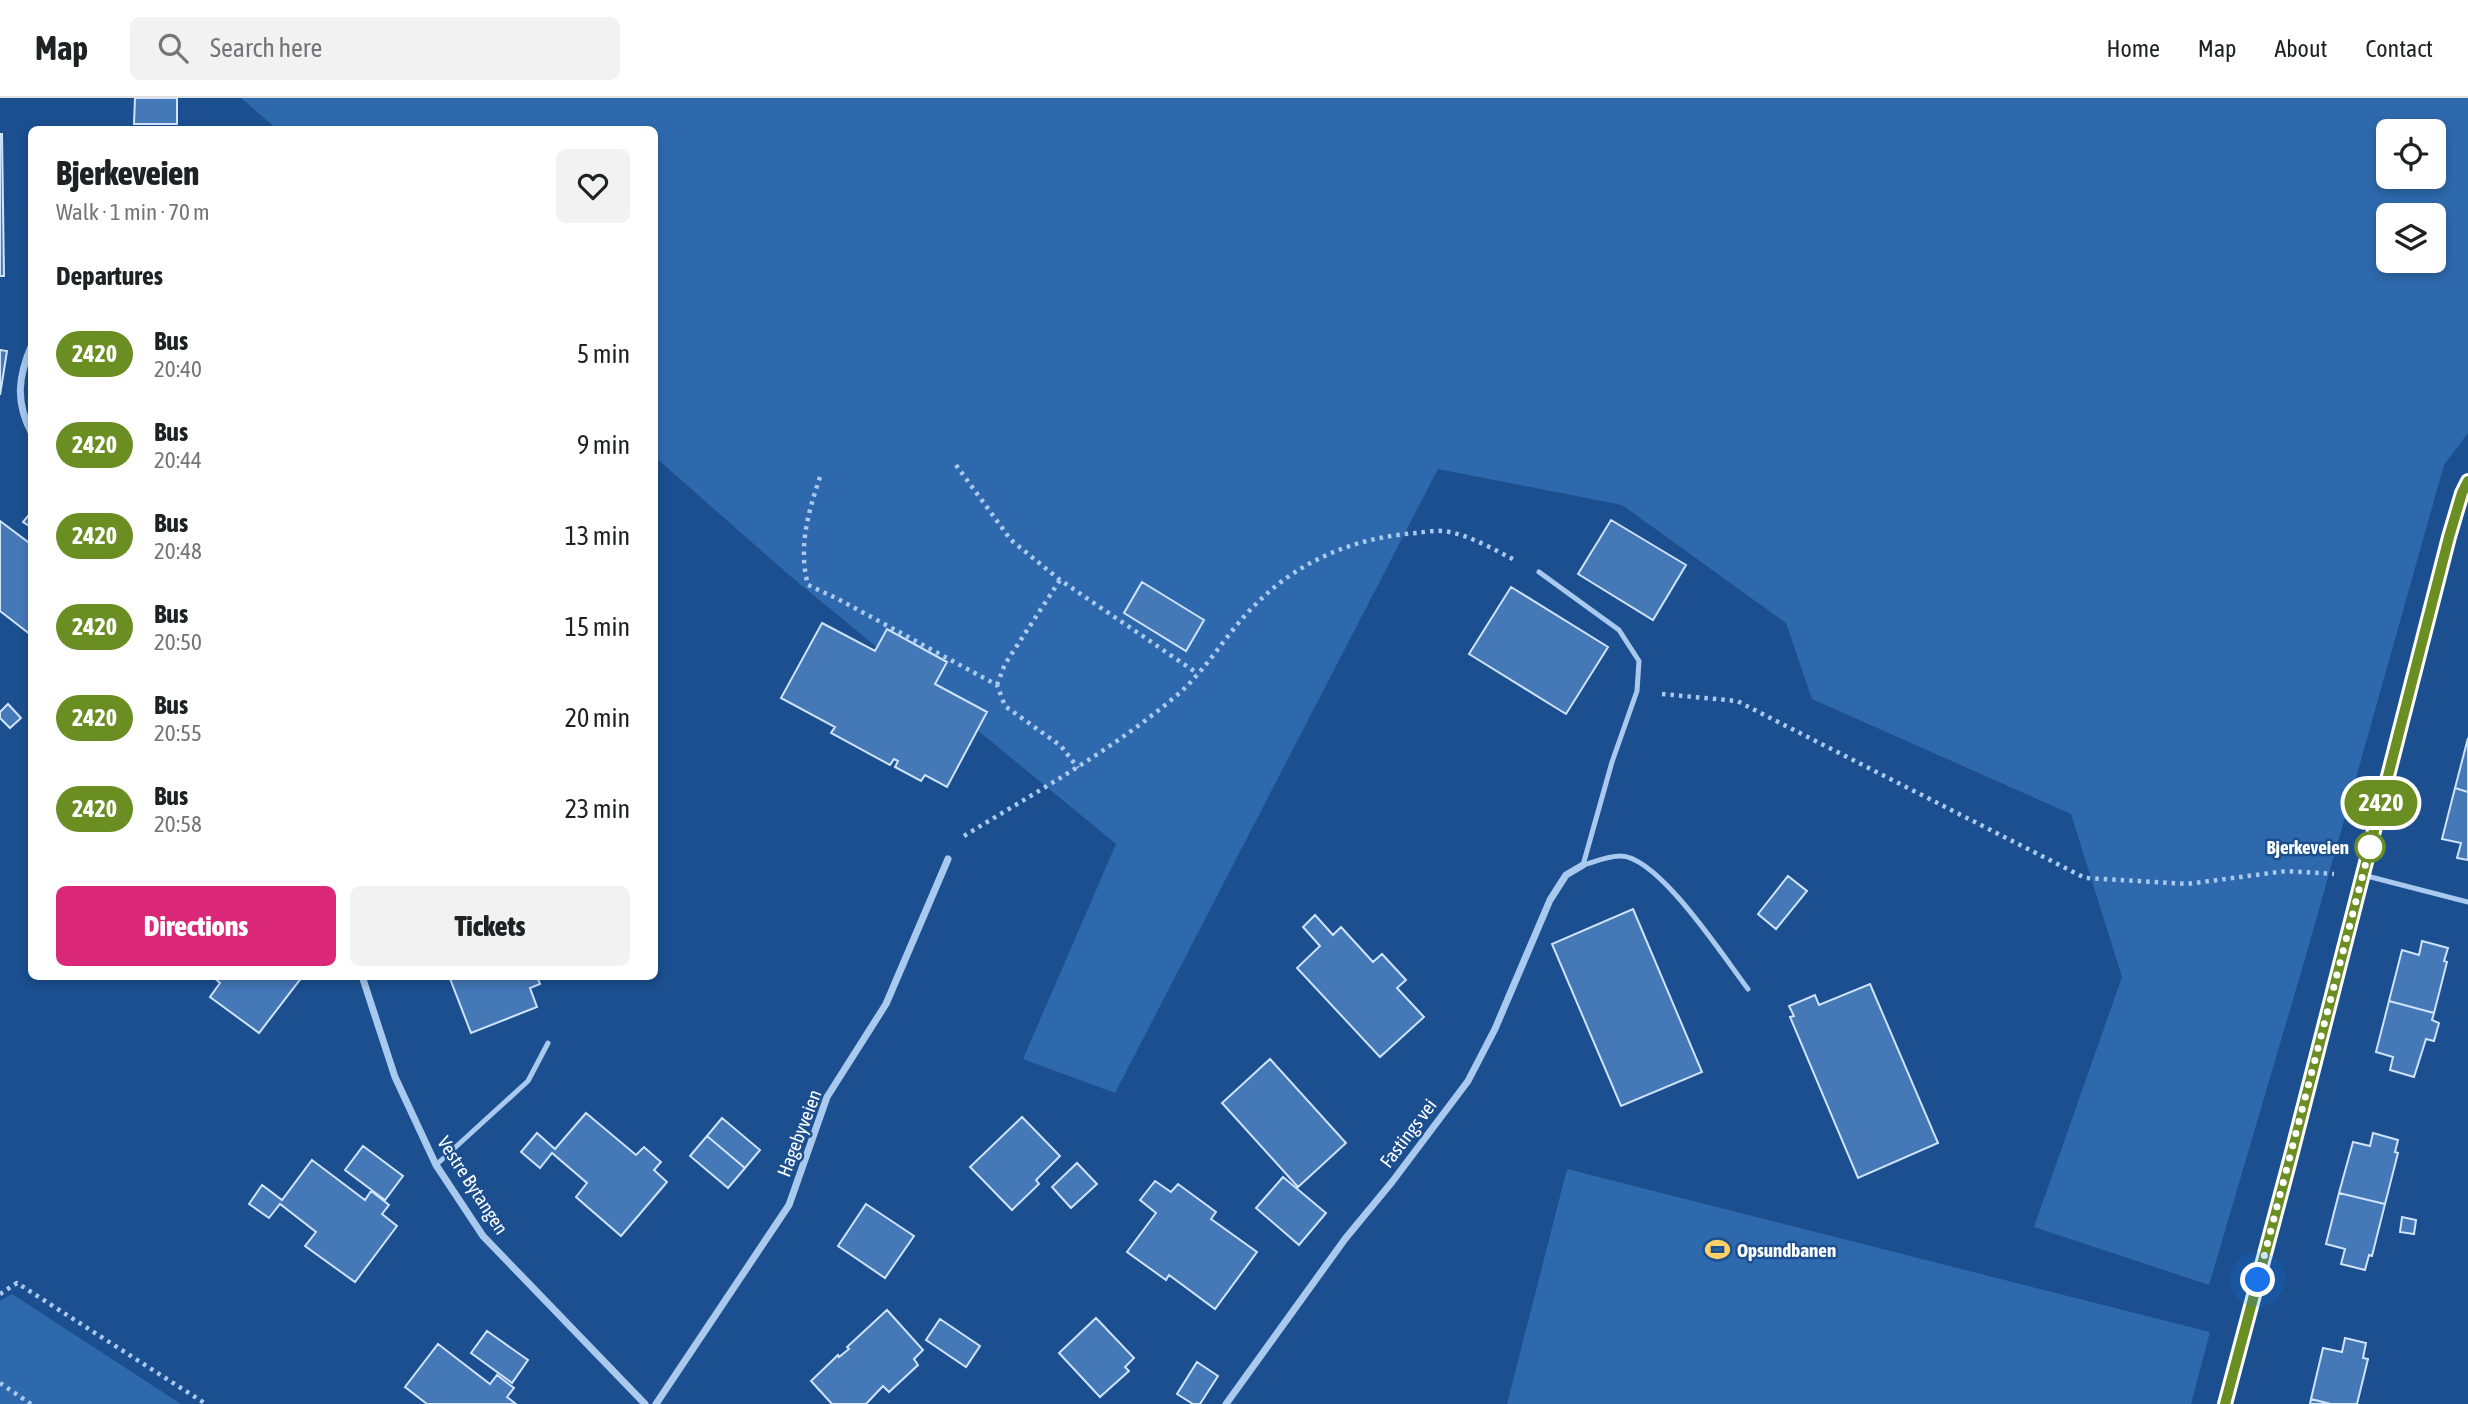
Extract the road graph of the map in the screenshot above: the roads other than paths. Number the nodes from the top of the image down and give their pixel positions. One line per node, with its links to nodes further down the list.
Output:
1 (28, 359): 2 (street)
2 (28, 427)
3 (2468, 481): 7 (street)
4 (1539, 572): 6 (lane)
5 (948, 859): 14 (street, Hagebyveien)
6 (1583, 865): 10 (lane); 15 (street, Fastings vei)
7 (2363, 875): 8 (lane); 16 (street)
8 (2468, 902)
9 (363, 980): 12 (street, Vestre Bytangen)
10 (1748, 989)
11 (548, 1042): 12 (lane)
12 (436, 1165): 13 (street, Vestre Bytangen)
13 (645, 1404)
14 (656, 1404)
15 (1226, 1404)
16 (2225, 1404)

